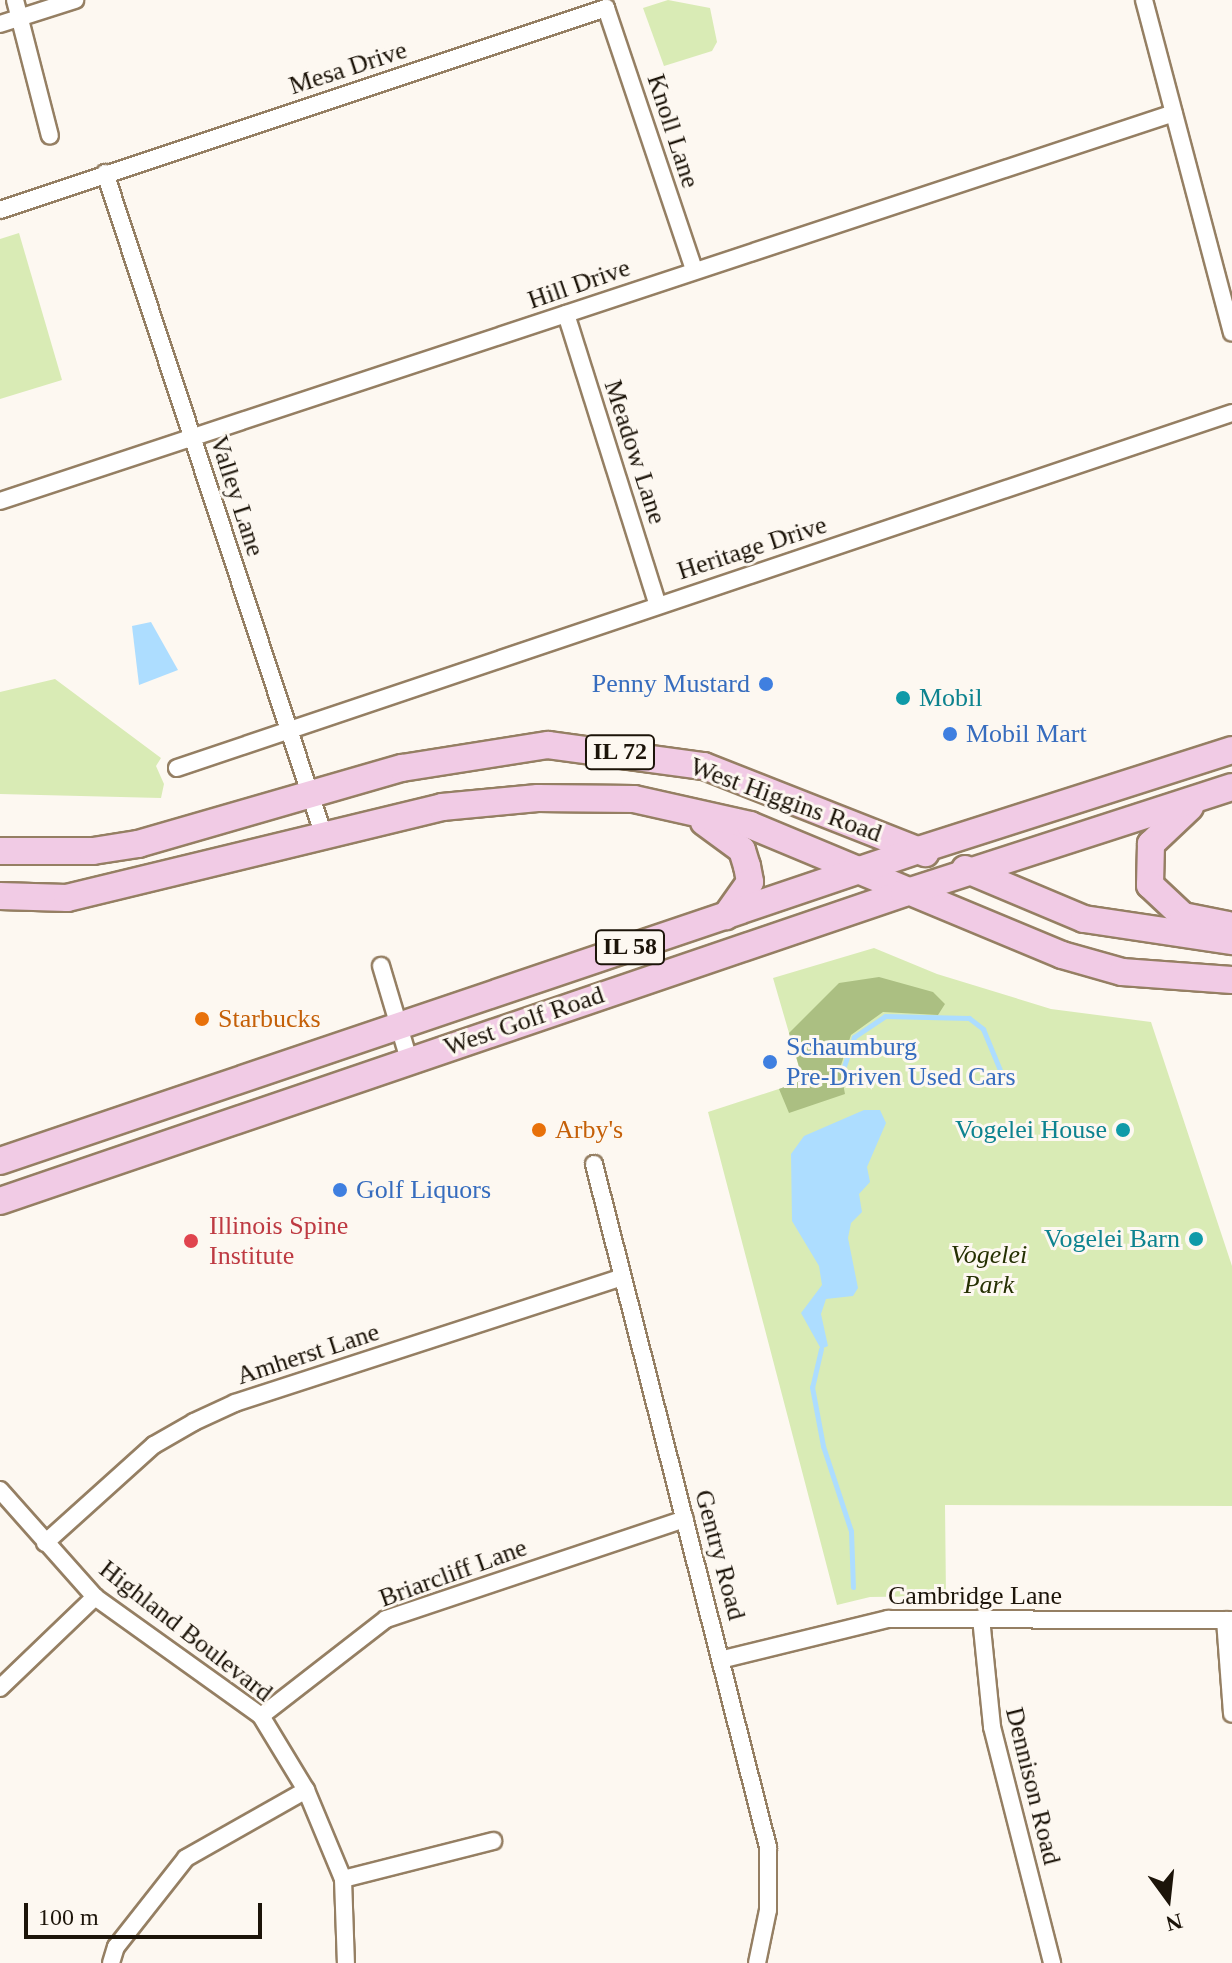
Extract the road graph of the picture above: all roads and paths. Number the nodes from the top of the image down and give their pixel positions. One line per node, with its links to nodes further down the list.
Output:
1 (15, 0): 5 (street)
2 (75, 0): 5 (street)
3 (1144, 0): 7 (street)
4 (606, 8): 9 (street, Mesa Drive); 11 (street, Knoll Lane)
5 (19, 18): 6 (street); 8 (street)
6 (0, 24)
7 (1174, 113): 11 (street, Hill Drive); 13 (street)
8 (50, 136)
9 (105, 173): 10 (street, Mesa Drive); 15 (street, Valley Lane)
10 (0, 210)
11 (694, 270): 12 (street, Hill Drive)
12 (566, 314): 15 (street, Hill Drive); 17 (street, Meadow Lane)
13 (1232, 333)
14 (1232, 413): 17 (street, Heritage Drive)
15 (193, 438): 16 (street, Hill Drive); 18 (street, Valley Lane)
16 (0, 501)
17 (658, 605): 18 (street, Heritage Drive)
18 (288, 731): 20 (street, Heritage Drive); 22 (street, Valley Lane)
19 (1232, 750): 26 (main road, West Golf Road / IL 58)
20 (177, 768)
21 (1232, 787): 23 (main road, West Golf Road / IL 58)
22 (309, 795): 25 (street, Valley Lane); 26 (main road, West Higgins Road / IL 72); 27 (main road, West Higgins Road / IL 72)
23 (1204, 796): 28 (main road, West Golf Road / IL 58); 33 (main road)
24 (676, 808): 25 (main road, West Higgins Road / IL 72); 29 (main road, West Higgins Road / IL 72); 32 (main road)
25 (323, 833): 31 (main road, West Higgins Road / IL 72)
26 (919, 850): 28 (main road, West Higgins Road / IL 72); 29 (main road, West Golf Road / IL 58)
27 (0, 851)
28 (970, 871): 30 (main road, West Golf Road / IL 58); 34 (main road, West Higgins Road / IL 72)
29 (863, 872): 30 (main road, West Higgins Road / IL 72); 32 (main road, West Golf Road / IL 58)
30 (904, 893): 36 (main road, West Higgins Road / IL 72); 38 (main road, West Golf Road / IL 58)
31 (0, 896)
32 (726, 916): 37 (main road, West Golf Road / IL 58)
33 (1232, 926)
34 (1232, 941)
35 (381, 966): 37 (street)
36 (1232, 980)
37 (399, 1025): 38 (street); 39 (main road, West Golf Road / IL 58)
38 (409, 1060): 41 (main road, West Golf Road / IL 58)
39 (0, 1161)
40 (594, 1164): 42 (street, Gentry Road)
41 (0, 1201)
42 (622, 1277): 44 (street, Gentry Road); 45 (street, Amherst Lane)
43 (0, 1490): 45 (street, Highland Boulevard)
44 (685, 1519): 49 (street, Gentry Road); 52 (street, Briarcliff Lane)
45 (45, 1543): 46 (street, Highland Boulevard)
46 (95, 1597): 50 (street); 52 (street, Highland Boulevard)
47 (981, 1618): 48 (street, Cambridge Lane); 49 (street, Cambridge Lane); 59 (street, Dennison Road)
48 (1228, 1620): 51 (street)
49 (724, 1659): 58 (street, Gentry Road)
50 (0, 1688)
51 (1232, 1714)
52 (261, 1716): 53 (street, Highland Boulevard)
53 (306, 1790): 55 (street, Highland Boulevard); 56 (street)
54 (493, 1841): 55 (street)
55 (343, 1879): 57 (street, Highland Boulevard)
56 (111, 1963)
57 (346, 1963)
58 (757, 1963)
59 (1052, 1963)

